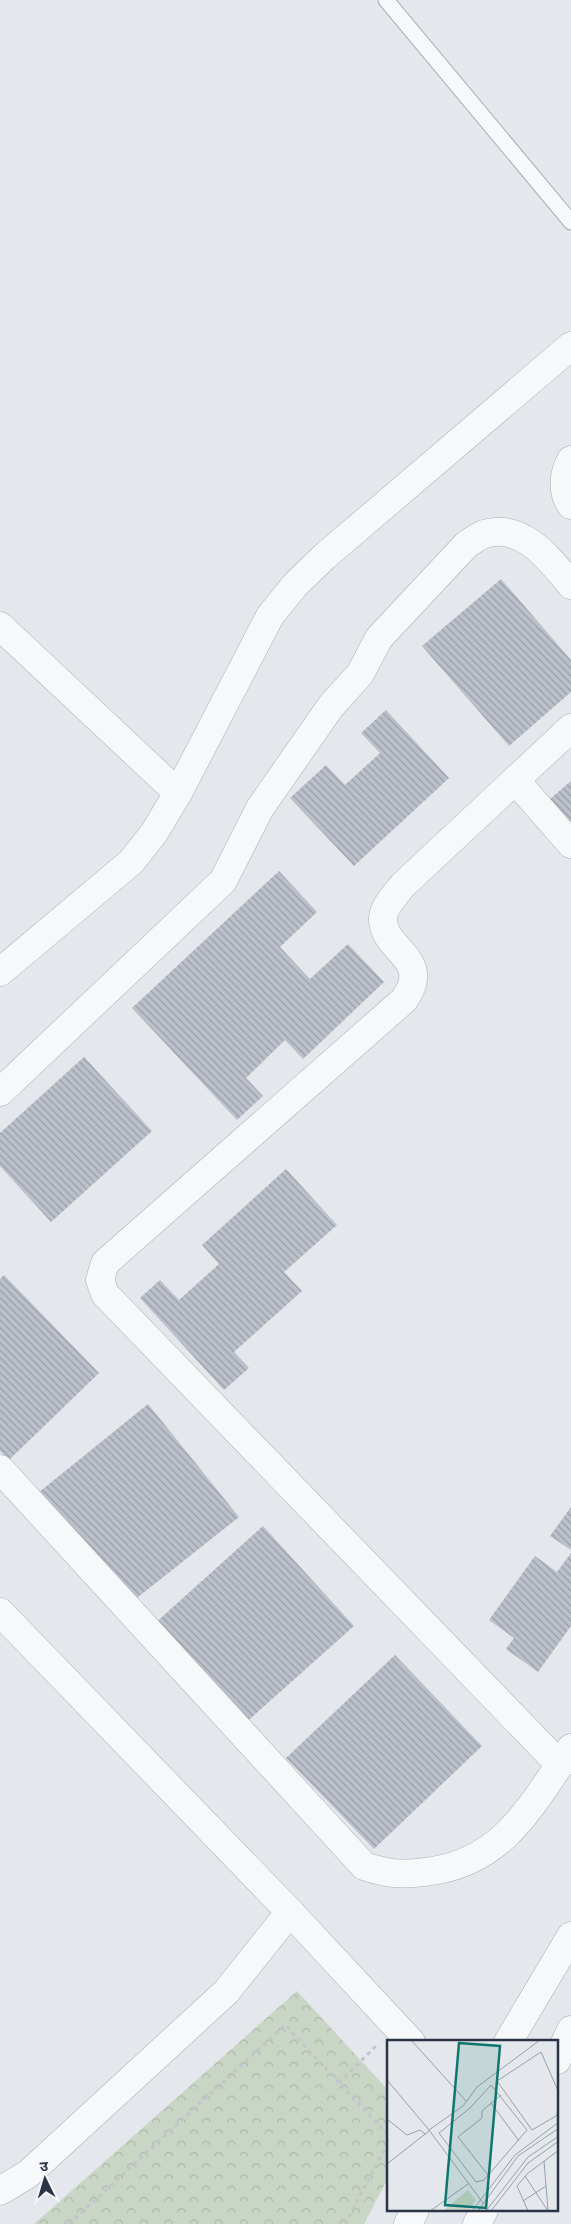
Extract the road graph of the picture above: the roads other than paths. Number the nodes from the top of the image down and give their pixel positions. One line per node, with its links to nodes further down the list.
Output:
1 (386, 0): 2 (lane)
2 (571, 222)
3 (571, 346): 10 (street)
4 (571, 460): 5 (street)
5 (571, 505)
6 (571, 585): 13 (street)
7 (0, 626): 10 (street)
8 (571, 728): 9 (street)
9 (515, 780): 11 (street); 16 (street)
10 (178, 793): 12 (street)
11 (571, 844)
12 (0, 972)
13 (0, 1092)
14 (0, 1469): 16 (street)
15 (0, 1612): 17 (street)
16 (565, 1756)
17 (290, 1912): 20 (street); 23 (street)
18 (571, 1936): 21 (street)
19 (571, 2030): 22 (street)
20 (404, 2034)
21 (509, 2040)
22 (558, 2058)
23 (0, 2191)
24 (414, 2212): 26 (street)
25 (483, 2212): 27 (street)
26 (408, 2224)
27 (477, 2224)

